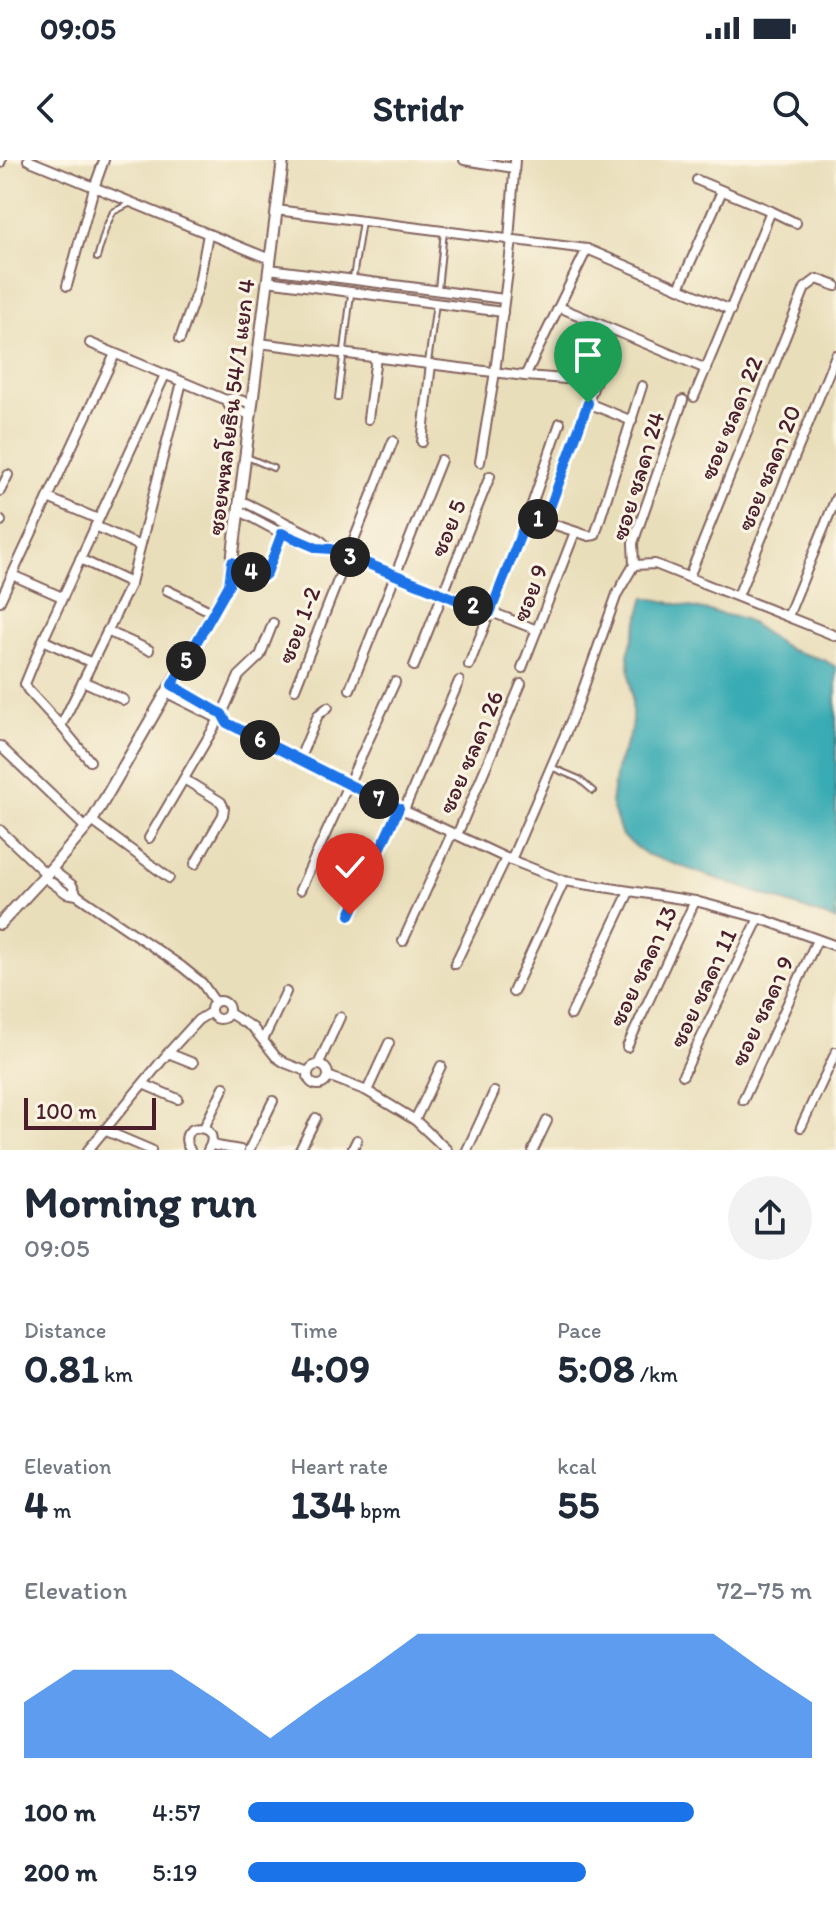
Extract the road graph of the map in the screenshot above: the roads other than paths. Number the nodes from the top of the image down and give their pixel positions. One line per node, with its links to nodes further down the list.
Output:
1 (28, 160): 7 (street)
2 (104, 160): 7 (street)
3 (283, 160): 10 (street, ซอยพหลโยธิน 54/1 แยก 4)
4 (464, 160): 5 (street)
5 (514, 164): 16 (street)
6 (697, 180): 8 (street)
7 (94, 188): 9 (street); 24 (street)
8 (722, 191): 11 (street); 26 (street)
9 (131, 202): 15 (street); 18 (lane)
10 (276, 210): 12 (street); 19 (street, ซอยพหลโยธิน 54/1 แยก 4)
11 (771, 211): 13 (street); 33 (street)
12 (362, 221): 14 (street); 21 (lane)
13 (796, 223)
14 (444, 231): 16 (street); 27 (lane)
15 (208, 234): 19 (street); 35 (street)
16 (510, 240): 17 (street); 30 (street)
17 (587, 249): 26 (street); 32 (street)
18 (97, 258)
19 (269, 269): 20 (street); 22 (street); 37 (street, ซอยพหลโยธิน 54/1 แยก 4)
20 (295, 272): 21 (street); 22 (street)
21 (353, 280): 23 (street)
22 (294, 284): 28 (street)
23 (391, 284): 27 (street); 29 (street)
24 (67, 286)
25 (836, 286): 84 (street, ซอย ชลดา 22)
26 (679, 288): 33 (street)
27 (438, 290): 30 (street)
28 (351, 292): 29 (street); 38 (lane)
29 (389, 297): 31 (street)
30 (504, 299): 34 (street)
31 (436, 303): 34 (street); 42 (lane)
32 (559, 307): 44 (street); 47 (street)
33 (731, 310): 44 (street)
34 (503, 312): 45 (street)
35 (180, 339)
36 (90, 343): 39 (street)
37 (259, 343): 38 (street); 55 (street, ซอยพหลโยธิน 54/1 แยก 4)
38 (343, 353): 41 (street); 52 (lane)
39 (115, 354): 46 (street); 68 (street)
40 (836, 355): 88 (street, ซอย ชลดา 20)
41 (376, 357): 42 (street); 56 (street)
42 (430, 364): 45 (street); 60 (street)
43 (601, 366): 54 (street)
44 (706, 369): 51 (street)
45 (495, 372): 47 (street); 63 (street)
46 (165, 375): 49 (street); 73 (street)
47 (525, 376): 48 (street)
48 (566, 379)
49 (182, 382): 55 (street); 76 (street)
50 (642, 386): 57 (street)
51 (694, 397)
52 (338, 398)
53 (683, 400): 81 (street, ซอย ชลดา 24)
54 (588, 403): 57 (street); 72 (street)
55 (251, 410): 61 (street, ซอยพหลโยธิน 54/1 แยก 4)
56 (368, 419)
57 (632, 421): 74 (street)
58 (560, 423): 71 (street)
59 (393, 441): 78 (street, ซอย 1-2)
60 (422, 442)
61 (245, 456): 64 (lane); 70 (street, ซอยพหลโยธิน 54/1 แยก 4)
62 (441, 460): 83 (street)
63 (480, 462)
64 (273, 468)
65 (8, 475): 67 (street)
66 (490, 476): 87 (street, ซอย 5)
67 (0, 491)
68 (48, 498): 73 (street); 82 (street)
69 (836, 498): 93 (street)
70 (239, 505): 75 (street); 77 (street); 80 (street, ซอยพหลโยธิน 54/1 แยก 4)
71 (528, 516): 72 (street); 92 (street)
72 (545, 521): 74 (street)
73 (97, 523): 76 (street); 79 (street)
74 (575, 532): 95 (street, ซอย 9)
75 (282, 533): 77 (street); 80 (lane)
76 (140, 546): 85 (street)
77 (331, 549): 78 (street)
78 (347, 556): 83 (street); 109 (street, ซอย 1-2)
79 (80, 559): 85 (street); 89 (street)
80 (232, 562): 91 (street, ซอยพหลโยธิน 54/1 แยก 4)
81 (634, 565): 84 (street); 118 (street)
82 (12, 575): 89 (street); 90 (street)
83 (395, 575): 87 (street); 110 (street)
84 (689, 577): 88 (street)
85 (131, 583): 96 (street)
86 (167, 590): 91 (street)
87 (443, 595): 92 (street); 102 (street, ซอย 5)
88 (738, 596): 93 (street)
89 (62, 597): 98 (street)
90 (0, 601)
91 (214, 613): 108 (street, ซอยพหลโยธิน 54/1 แยก 4)
92 (490, 613): 95 (street); 101 (street)
93 (788, 616): 97 (street)
94 (273, 623): 113 (street)
95 (537, 630): 103 (street, ซอย 9)
96 (107, 631): 99 (street); 100 (street)
97 (836, 636)
98 (43, 640): 100 (street); 114 (street)
99 (149, 650)
100 (92, 663): 104 (street)
101 (469, 665)
102 (414, 666)
103 (522, 668)
104 (83, 681): 111 (street); 114 (street)
105 (459, 681): 122 (street)
106 (395, 682): 120 (street)
107 (521, 684): 125 (street, ซอย ชลดา 26)
108 (170, 689): 113 (street); 123 (street, ซอยพหลโยธิน 54/1 แยก 4)
109 (295, 689)
110 (350, 689)
111 (124, 700)
112 (328, 707): 116 (street)
113 (222, 719): 116 (street); 119 (street)
114 (61, 726): 117 (street)
115 (0, 746): 123 (street)
116 (299, 760): 120 (street)
117 (90, 761)
118 (551, 767): 121 (lane); 127 (street)
119 (184, 779): 126 (street); 128 (street)
120 (349, 785): 122 (street); 132 (street)
121 (593, 791)
122 (402, 809): 125 (street); 135 (street)
123 (89, 824): 129 (street, ซอยพหลโยธิน 54/1 แยก 4); 130 (street)
124 (0, 830): 129 (street)
125 (455, 834): 127 (street); 139 (street, ซอย ชลดา 26)
126 (149, 838)
127 (509, 859): 131 (street); 141 (street)
128 (195, 864)
129 (47, 873): 137 (street, ซอยพหลโยธิน 54/1 แยก 4); 144 (street)
130 (169, 878)
131 (564, 881): 133 (street); 143 (street)
132 (300, 890)
133 (629, 892): 134 (street); 147 (street)
134 (695, 901): 136 (street); 151 (street, ซอย ชลดา 13)
135 (350, 915)
136 (759, 918): 138 (street); 158 (street, ซอย ชลดา 11)
137 (1, 920)
138 (817, 940): 140 (street); 165 (street, ซอย ชลดา 9)
139 (403, 941)
140 (836, 946)
141 (455, 964)
142 (286, 992): 149 (street)
143 (513, 992)
144 (215, 1002): 145 (street); 146 (street)
145 (211, 1012): 146 (street); 153 (street)
146 (229, 1013): 149 (street)
147 (571, 1015)
148 (340, 1017): 155 (street)
149 (263, 1040): 157 (street)
150 (389, 1043): 162 (street)
151 (627, 1047)
152 (836, 1052): 170 (street)
153 (168, 1053): 154 (street); 160 (street)
154 (193, 1063)
155 (318, 1065): 157 (street); 159 (street)
156 (441, 1066): 168 (street)
157 (308, 1072): 159 (street)
158 (683, 1075)
159 (328, 1076): 162 (street)
160 (143, 1084): 164 (street); 172 (street)
161 (224, 1087): 171 (street)
162 (367, 1091): 168 (street)
163 (494, 1092): 183 (street)
164 (178, 1099)
165 (743, 1100)
166 (273, 1101): 179 (street)
167 (316, 1118): 180 (street)
168 (415, 1120): 182 (street)
169 (547, 1121): 184 (street)
170 (801, 1127)
171 (204, 1128): 174 (street); 177 (street)
172 (104, 1130): 175 (street); 176 (street)
173 (357, 1140): 181 (street)
174 (209, 1148): 178 (street)
175 (88, 1150)
176 (151, 1150)
177 (190, 1150)
178 (240, 1150)
179 (249, 1150)
180 (300, 1150)
181 (352, 1150)
182 (447, 1150)
183 (467, 1150)
184 (533, 1150)

